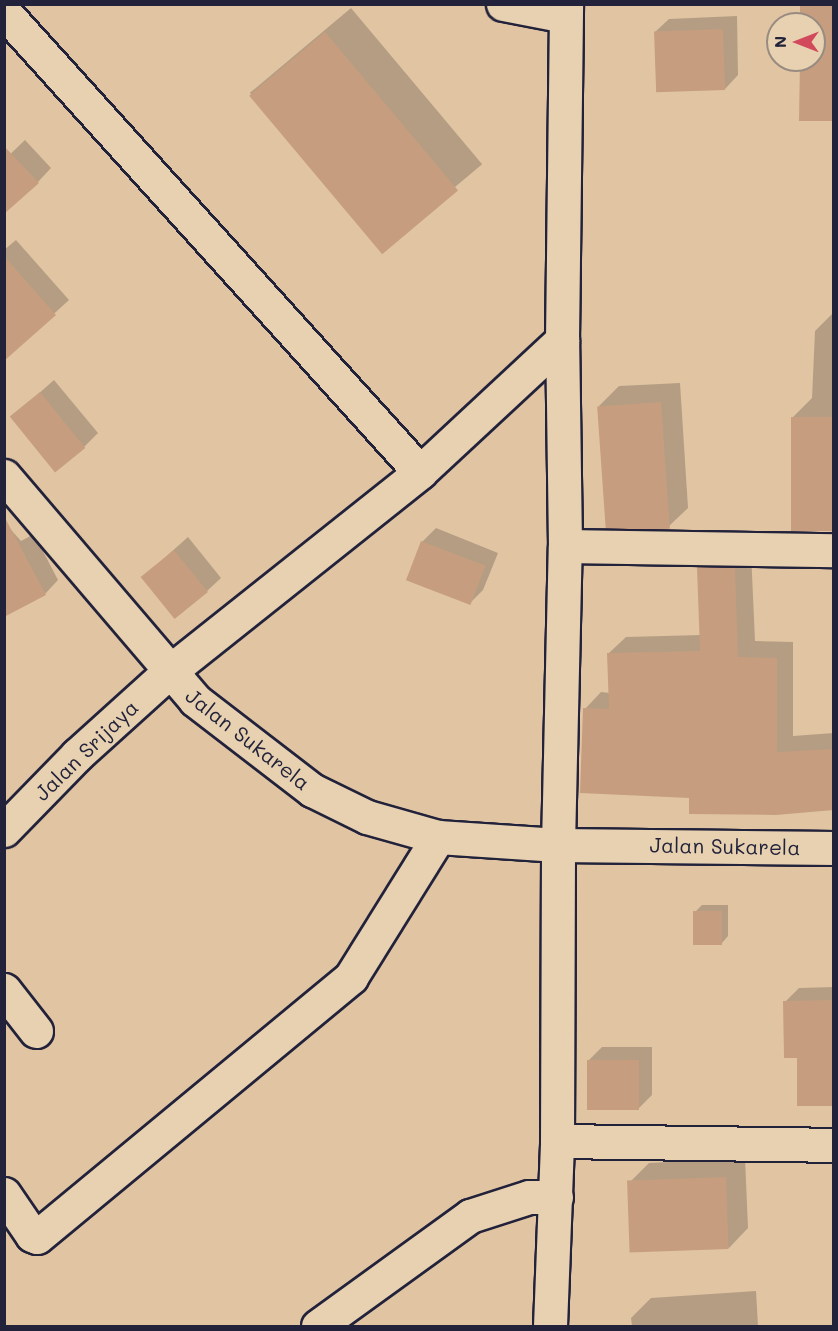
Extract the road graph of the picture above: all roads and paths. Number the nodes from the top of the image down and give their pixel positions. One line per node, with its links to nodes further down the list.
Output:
1 (503, 4): 2 (street)
2 (566, 10): 4 (street)
3 (4, 12): 5 (street)
4 (562, 340): 5 (street, Jalan Srijaya); 7 (street)
5 (420, 472): 9 (street, Jalan Srijaya)
6 (4, 476): 9 (street, Jalan Sukarela)
7 (565, 546): 8 (street); 12 (street)
8 (834, 550)
9 (169, 672): 10 (street, Jalan Srijaya); 11 (street, Jalan Sukarela)
10 (4, 830)
11 (438, 837): 12 (street, Jalan Sukarela); 18 (street)
12 (558, 845): 13 (street, Jalan Sukarela); 16 (street)
13 (834, 848)
14 (4, 990): 15 (street)
15 (36, 1031)
16 (557, 1141): 17 (street); 19 (street)
17 (834, 1145)
18 (4, 1194)
19 (556, 1197): 20 (street); 21 (street)
20 (318, 1326)
21 (550, 1326)

